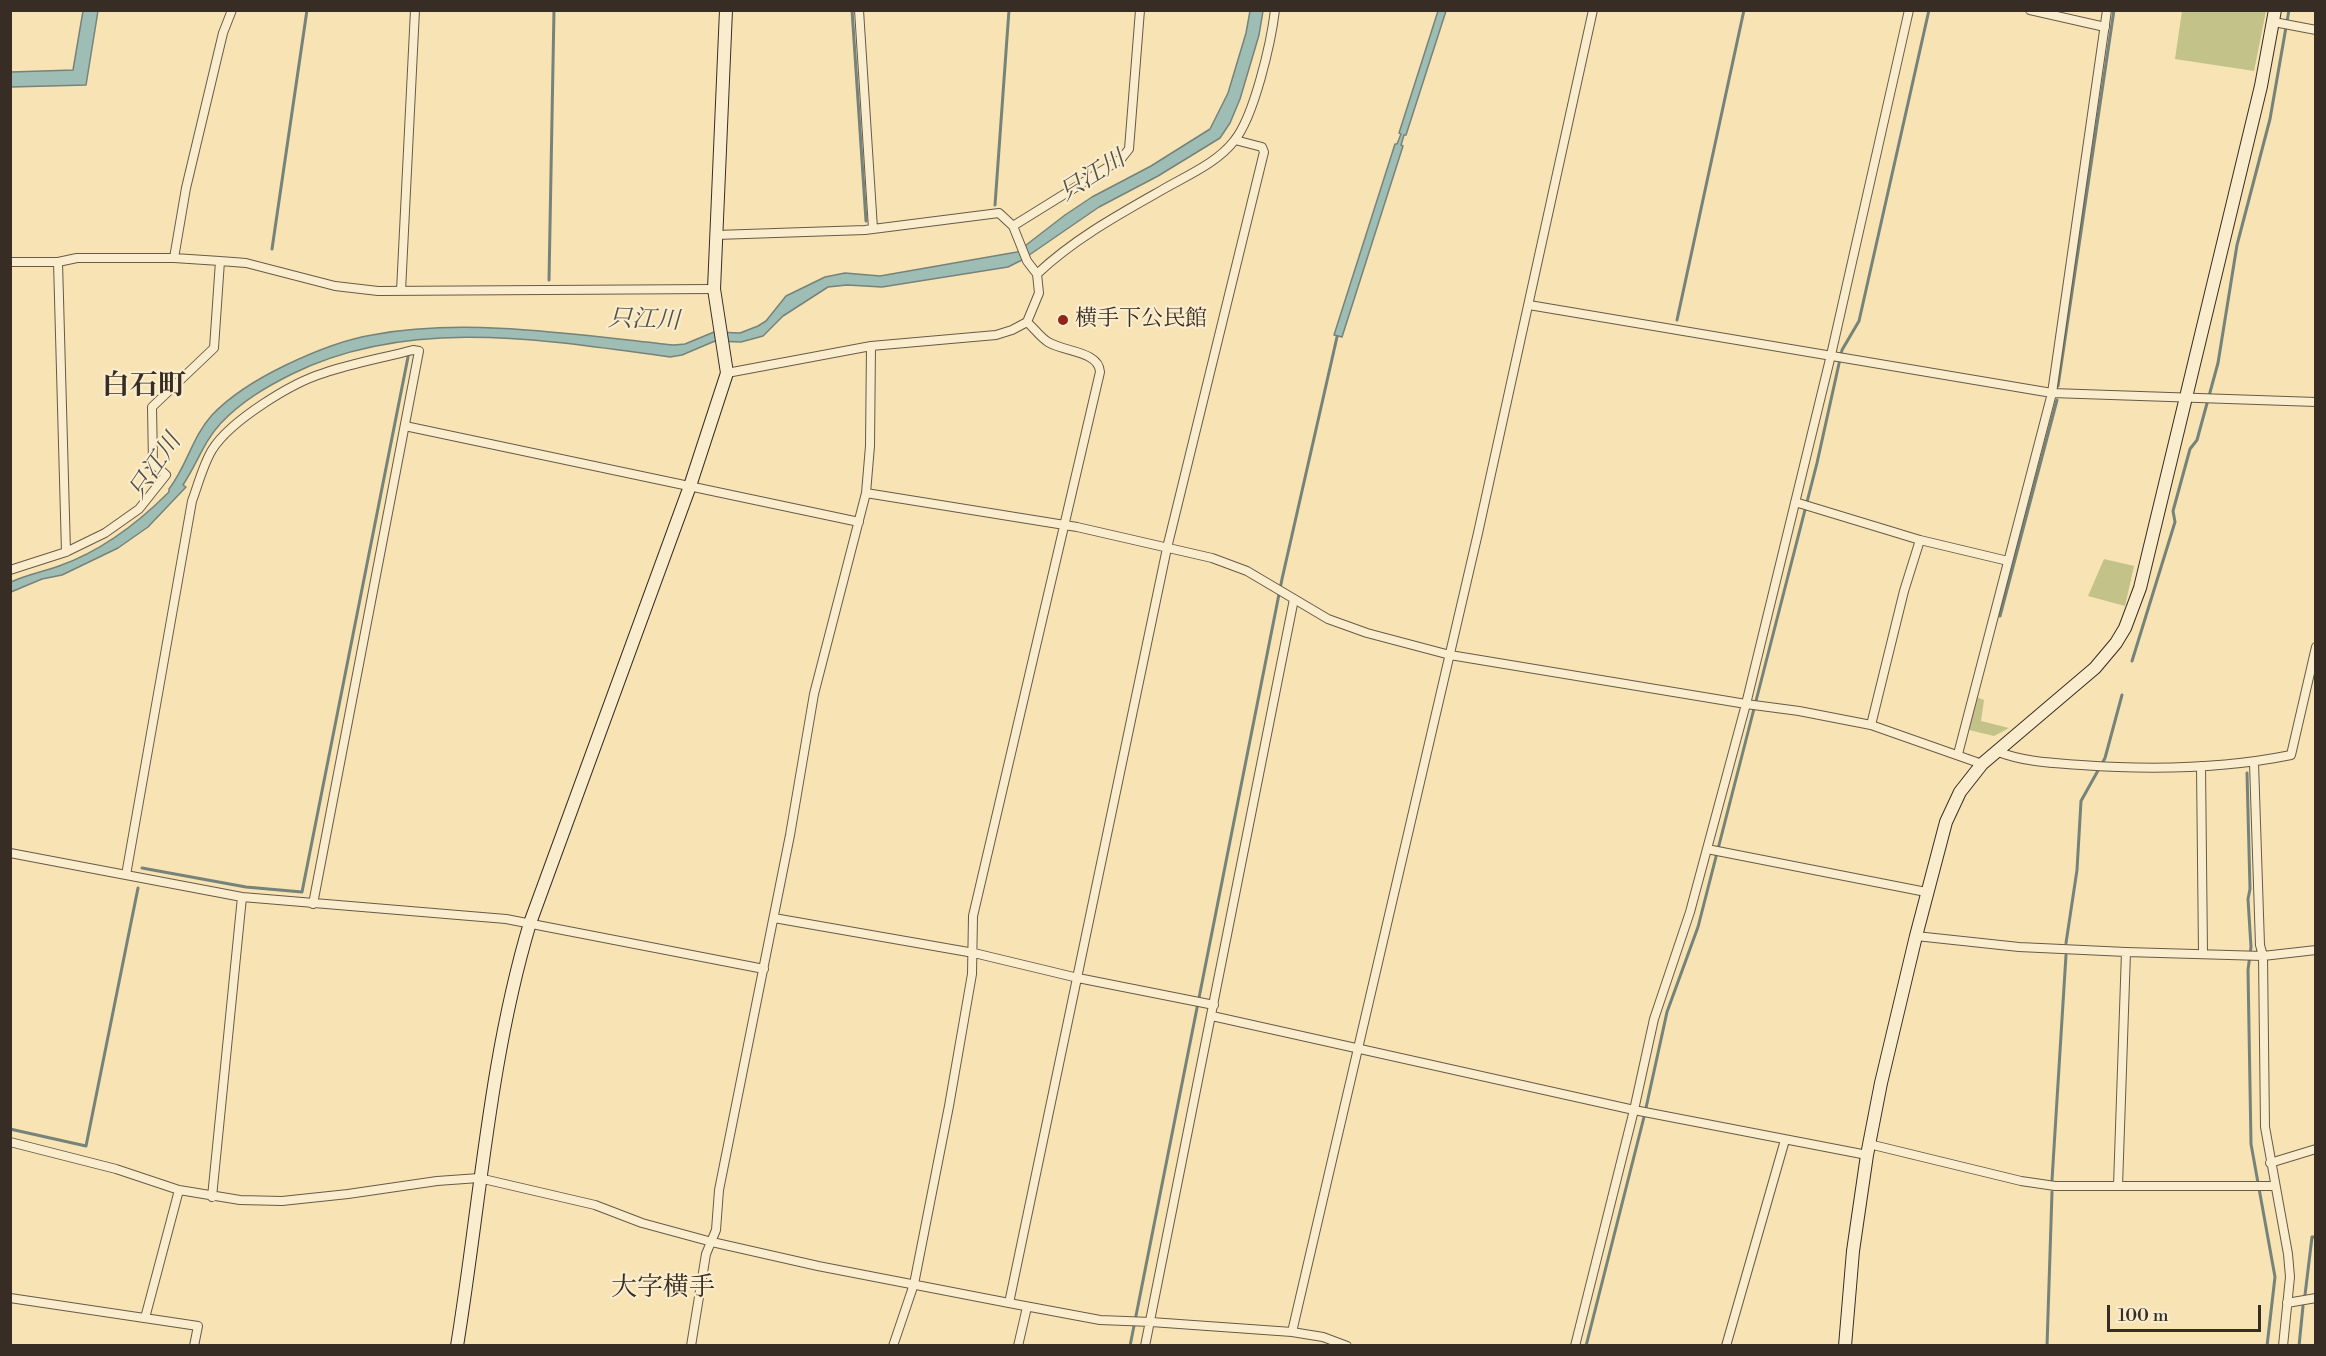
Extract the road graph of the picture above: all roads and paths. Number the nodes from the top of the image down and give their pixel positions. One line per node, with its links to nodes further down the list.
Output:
1 (232, 10): 18 (street)
2 (415, 10): 24 (street)
3 (726, 10): 17 (street)
4 (859, 10): 16 (street)
5 (1140, 10): 15 (street)
6 (1275, 10): 14 (street)
7 (1593, 10): 25 (street)
8 (1909, 10): 28 (street)
9 (2030, 10): 12 (street)
10 (2107, 10): 12 (street)
11 (2281, 20): 13 (street); 31 (street)
12 (2105, 27): 30 (street)
13 (2316, 30)
14 (1235, 140): 22 (street); 40 (street)
15 (1013, 226): 16 (street); 22 (street)
16 (873, 229): 17 (street)
17 (716, 235): 23 (street)
18 (174, 258): 19 (street); 21 (street)
19 (220, 261): 24 (street); 41 (street)
20 (10, 262): 21 (street)
21 (58, 262): 41 (street)
22 (1036, 274): 26 (street)
23 (714, 290): 24 (street); 29 (street)
24 (401, 291)
25 (1529, 305): 28 (street); 46 (street)
26 (1026, 322): 27 (street); 38 (street)
27 (871, 346): 29 (street); 35 (street)
28 (1834, 355): 30 (street); 36 (street)
29 (727, 373): 34 (street)
30 (2052, 393): 31 (street); 42 (street)
31 (2186, 396): 32 (street); 49 (street)
32 (2316, 402)
33 (405, 426): 34 (street); 56 (street); 59 (street)
34 (690, 486): 37 (street); 61 (street)
35 (866, 493): 37 (street); 38 (street)
36 (1798, 503): 39 (street); 47 (street)
37 (858, 522): 60 (street)
38 (1065, 526): 40 (street); 65 (street)
39 (1920, 540): 42 (street); 48 (street)
40 (1167, 548): 44 (street); 69 (street)
41 (66, 552): 43 (street)
42 (2008, 561): 50 (street)
43 (10, 570)
44 (1291, 598): 46 (street); 70 (street)
45 (2316, 647): 51 (street)
46 (1450, 655): 47 (street); 72 (street)
47 (1746, 704): 48 (street); 54 (street)
48 (1871, 725): 50 (street)
49 (1996, 751): 52 (street); 53 (street)
50 (1958, 754): 52 (street)
51 (2254, 763): 53 (street); 67 (street)
52 (1982, 764): 57 (street)
53 (2201, 766): 66 (street)
54 (1707, 849): 57 (street); 73 (street)
55 (10, 854): 56 (street)
56 (126, 875): 58 (street)
57 (1926, 892): 62 (street)
58 (242, 897): 59 (street); 83 (street)
59 (313, 904): 61 (street)
60 (774, 918): 65 (street); 68 (street)
61 (530, 923): 68 (street); 79 (street)
62 (1916, 936): 64 (street); 77 (street)
63 (2316, 950): 67 (street)
64 (2126, 952): 66 (street); 80 (street)
65 (974, 953): 69 (street); 85 (street)
66 (2203, 954): 67 (street)
67 (2262, 956): 78 (street)
68 (764, 969): 84 (street)
69 (1078, 978): 70 (street); 88 (street)
70 (1210, 1005): 71 (street)
71 (1212, 1016): 72 (street); 92 (street)
72 (1358, 1048): 73 (street); 93 (street)
73 (1634, 1110): 74 (street); 101 (street)
74 (1785, 1140): 77 (street); 102 (street)
75 (10, 1142): 82 (street)
76 (2316, 1149): 78 (street)
77 (1868, 1150): 80 (street); 103 (street)
78 (2270, 1163): 81 (street)
79 (479, 1178): 83 (street); 84 (street); 95 (street)
80 (2118, 1186): 81 (street)
81 (2269, 1186): 89 (street)
82 (179, 1190): 83 (street); 91 (street)
83 (212, 1197)
84 (712, 1242): 85 (street); 96 (street)
85 (914, 1284): 88 (street); 97 (street)
86 (10, 1298): 91 (street)
87 (2316, 1298): 89 (street)
88 (1009, 1303): 90 (street)
89 (2287, 1303): 104 (street)
90 (1027, 1307): 92 (street); 98 (street)
91 (145, 1318): 94 (street)
92 (1151, 1322): 93 (street); 99 (street)
93 (1292, 1332): 100 (street)
94 (194, 1346)
95 (457, 1346)
96 (691, 1346)
97 (893, 1346)
98 (1018, 1346)
99 (1145, 1346)
100 (1347, 1346)
101 (1575, 1346)
102 (1726, 1346)
103 (1845, 1346)
104 (2283, 1346)

